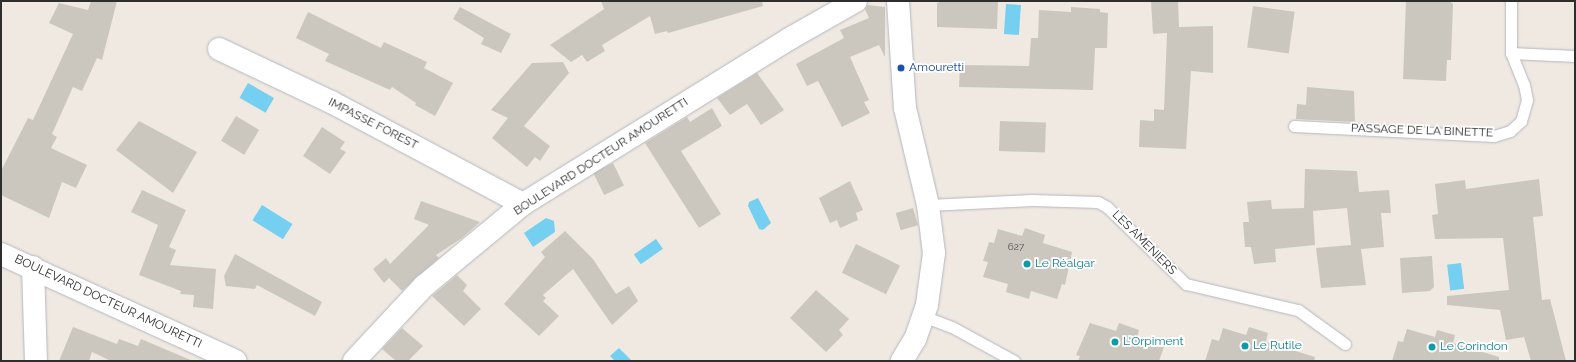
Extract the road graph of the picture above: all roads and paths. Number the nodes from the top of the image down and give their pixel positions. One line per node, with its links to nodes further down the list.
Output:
1 (856, 1): 8 (street, BOULEVARD DOCTEUR AMOURETTI)
2 (898, 1): 9 (street)
3 (1511, 1): 5 (lane, PASSAGE DE LA BINETTE)
4 (219, 49): 8 (street, IMPASSE FOREST)
5 (1511, 53): 6 (lane); 7 (lane, PASSAGE DE LA BINETTE)
6 (1575, 56)
7 (1294, 126)
8 (524, 204): 16 (street, BOULEVARD DOCTEUR AMOURETTI)
9 (928, 205): 12 (street); 13 (lane, LES AMENIERS)
10 (1, 254): 11 (street, BOULEVARD DOCTEUR AMOURETTI)
11 (33, 267): 14 (street); 15 (street, BOULEVARD DOCTEUR AMOURETTI)
12 (923, 316): 17 (street); 18 (lane)
13 (1345, 344)
14 (36, 361)
15 (236, 361)
16 (354, 361)
17 (902, 361)
18 (1014, 361)

